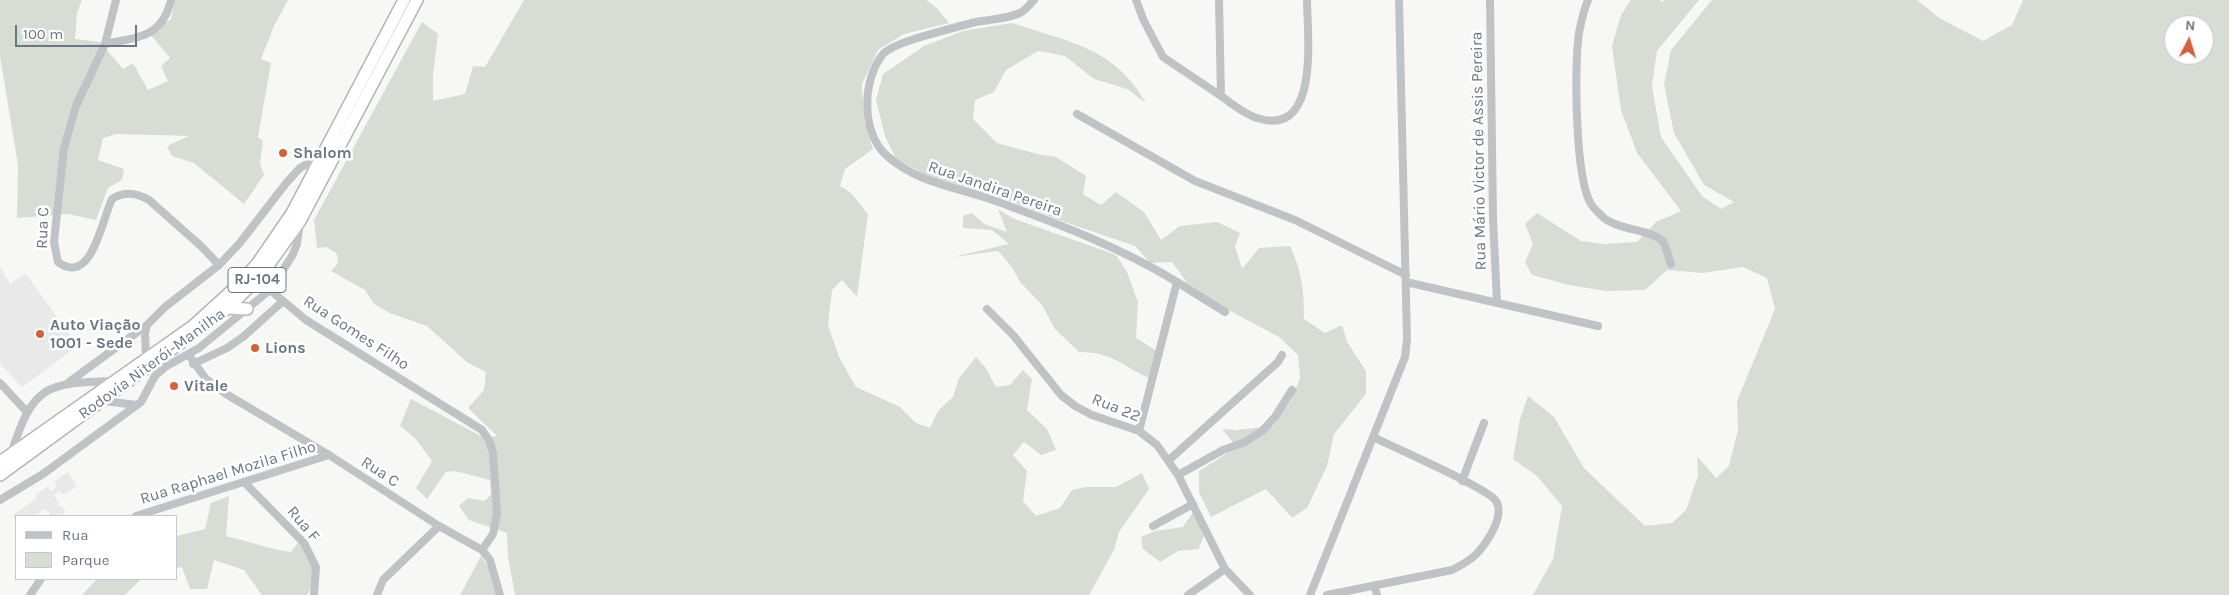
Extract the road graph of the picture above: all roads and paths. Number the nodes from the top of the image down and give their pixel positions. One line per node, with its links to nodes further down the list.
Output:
1 (116, 0): 12 (street, Rua C)
2 (171, 0): 12 (street)
3 (404, 0): 15 (highway, Rodovia Niterói-Manilha / RJ-104)
4 (416, 0): 16 (highway, Rodovia Niterói-Manilha / RJ-104)
5 (1034, 0): 20 (street, Rua Jandira Pereira)
6 (1136, 0): 13 (street)
7 (1219, 0): 13 (street)
8 (1307, 0): 13 (street)
9 (1399, 0): 19 (street)
10 (1490, 0): 23 (street, Rua Mário Victor de Assis Pereira)
11 (1588, 0): 17 (street)
12 (105, 44): 18 (street, Rua C)
13 (1221, 96)
14 (1077, 114): 19 (street)
15 (322, 155): 18 (street); 32 (highway, Rodovia Niterói-Manilha / RJ-104)
16 (300, 221): 21 (street); 24 (highway, Rodovia Niterói-Manilha / RJ-104)
17 (1671, 264)
18 (219, 265): 28 (street)
19 (1406, 279): 23 (street); 44 (street)
20 (1177, 282): 27 (street, Rua Jandira Pereira); 43 (street)
21 (270, 290): 22 (street, Rua Gomes Filho); 25 (street)
22 (282, 302): 34 (street); 58 (street, Rua Gomes Filho)
23 (1497, 302): 29 (street)
24 (228, 308): 25 (highway); 33 (highway, Rodovia Niterói-Manilha / RJ-104)
25 (247, 309): 30 (street)
26 (986, 309): 43 (street, Rua 22)
27 (1225, 312)
28 (147, 325): 32 (street); 36 (street)
29 (1598, 326)
30 (188, 354): 33 (street); 34 (street, Rua C)
31 (1282, 355): 47 (street)
32 (146, 358): 35 (highway, Rodovia Niterói-Manilha / RJ-104)
33 (163, 364): 39 (highway, Rodovia Niterói-Manilha / RJ-104); 40 (street)
34 (193, 364): 46 (street, Rua C)
35 (114, 381): 36 (street); 45 (highway, Rodovia Niterói-Manilha / RJ-104)
36 (69, 382): 41 (street)
37 (0, 383): 41 (street)
38 (1292, 390): 50 (street)
39 (102, 402): 40 (street); 49 (highway, Rodovia Niterói-Manilha / RJ-104)
40 (136, 405): 53 (street)
41 (27, 412): 45 (street)
42 (1484, 424): 51 (street)
43 (1139, 431): 47 (street, Rua 22)
44 (1373, 437): 51 (street); 68 (street)
45 (11, 454): 48 (highway, Rodovia Niterói-Manilha / RJ-104)
46 (329, 456): 52 (street, Rua Raphael Mozila Filho); 56 (street, Rua C)
47 (1169, 460): 50 (street, Rua 22)
48 (0, 462)
49 (0, 475)
50 (1178, 475): 54 (street, Rua 22)
51 (1462, 481): 61 (street)
52 (245, 482): 55 (street, Rua Raphael Mozila Filho); 63 (street, Rua F)
53 (0, 500)
54 (1193, 504): 57 (street); 59 (street, Rua 22)
55 (139, 515)
56 (439, 526): 58 (street, Rua C); 64 (street)
57 (1153, 526)
58 (482, 550): 65 (street)
59 (1225, 569): 66 (street); 67 (street, Rua 22)
60 (40, 580): 62 (street)
61 (1374, 585): 69 (street); 70 (street)
62 (30, 595)
63 (314, 595)
64 (377, 595)
65 (500, 595)
66 (1188, 595)
67 (1250, 595)
68 (1310, 595)
69 (1327, 595)
70 (1377, 595)

